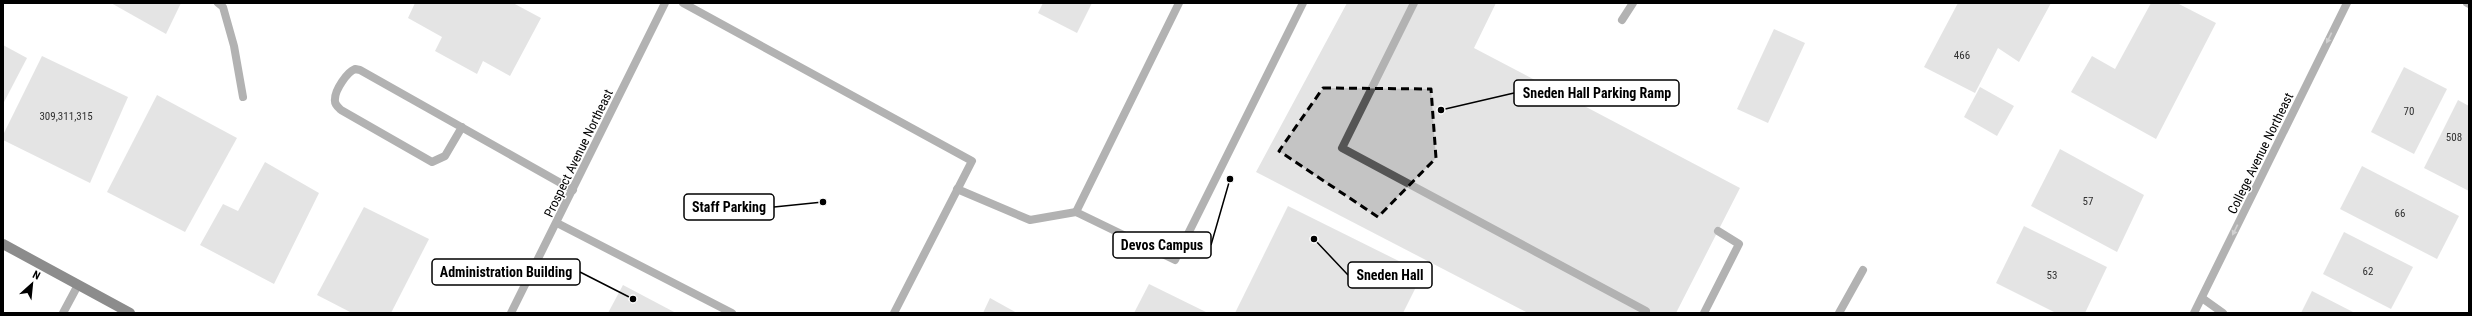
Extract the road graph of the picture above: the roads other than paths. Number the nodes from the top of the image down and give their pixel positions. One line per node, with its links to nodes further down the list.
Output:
1 (218, 3): 10 (street)
2 (665, 3): 12 (street, Prospect Avenue Northeast)
3 (683, 3): 13 (street)
4 (1179, 3): 14 (street)
5 (1303, 3): 14 (street)
6 (1414, 3): 26 (street)
7 (1633, 3): 9 (street)
8 (2346, 3): 20 (street, College Avenue Northeast, one-way to 20)
9 (1622, 20)
10 (243, 97)
11 (462, 127): 11 (street); 12 (street)
12 (573, 190): 15 (street, Prospect Avenue Northeast)
13 (957, 190): 14 (street); 25 (street)
14 (1076, 212)
15 (557, 222): 23 (street, Prospect Avenue Northeast); 24 (street)
16 (1718, 231): 27 (street)
17 (3, 244): 19 (main road)
18 (1862, 270): 28 (street)
19 (78, 285): 21 (street); 22 (main road)
20 (2202, 298): 29 (street, College Avenue Northeast); 30 (street)
21 (63, 313)
22 (130, 313)
23 (511, 313)
24 (732, 313)
25 (894, 313)
26 (1645, 313)
27 (1704, 313)
28 (1839, 313)
29 (2194, 313)
30 (2223, 313)

